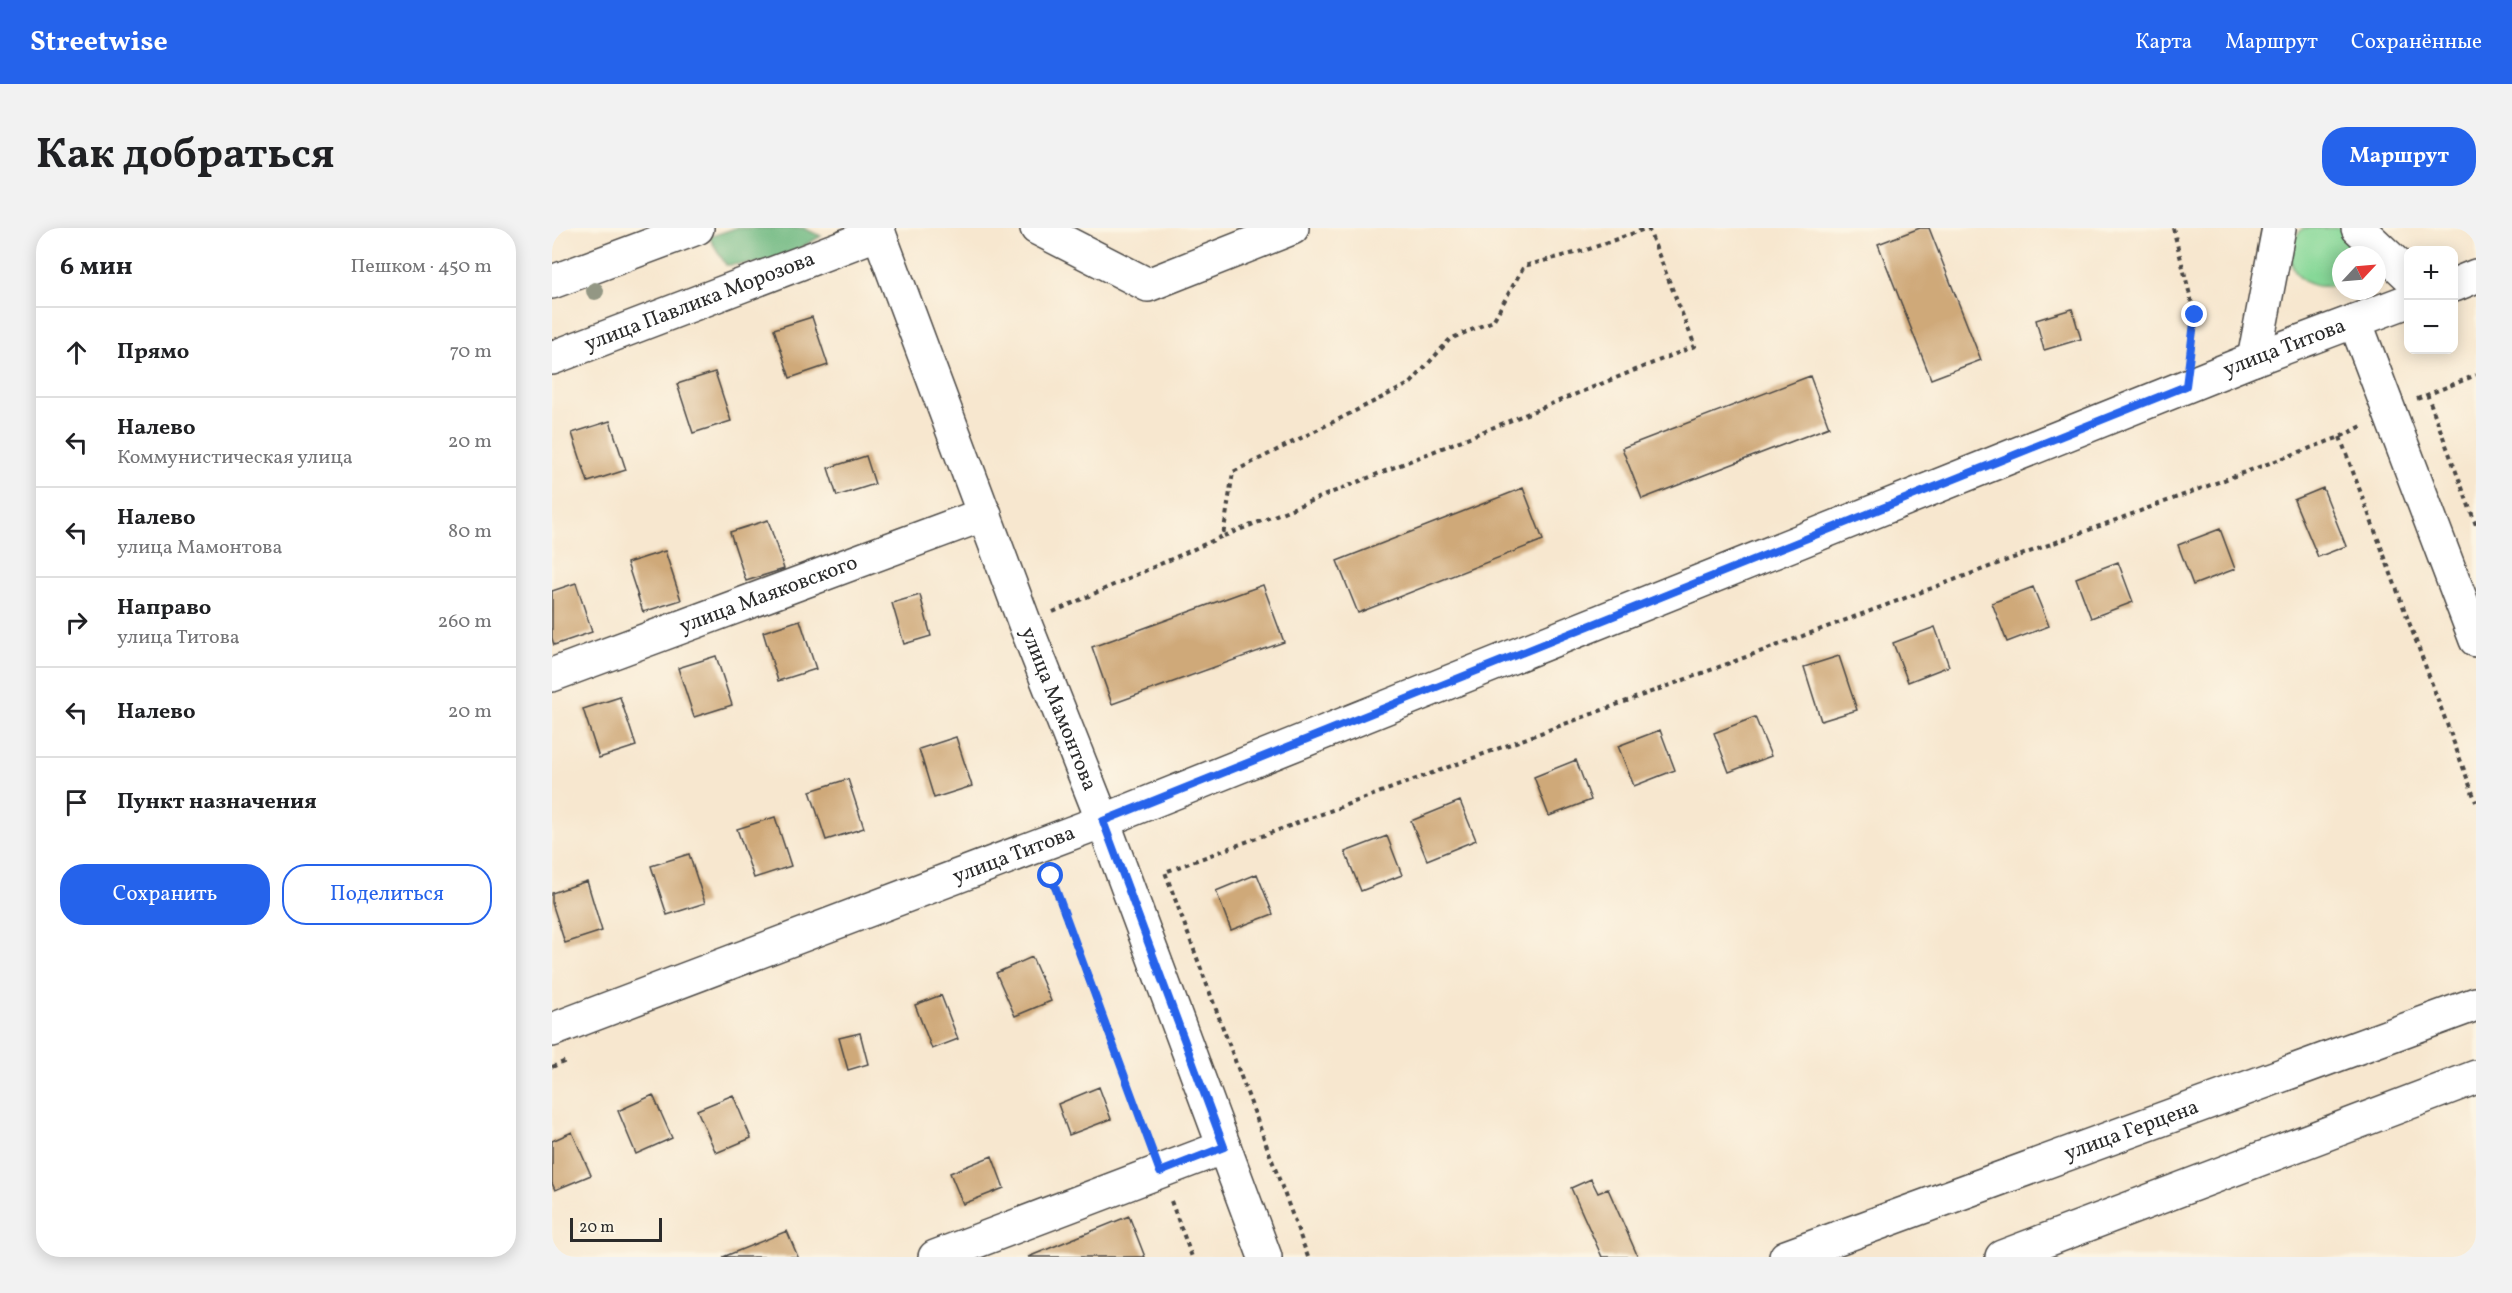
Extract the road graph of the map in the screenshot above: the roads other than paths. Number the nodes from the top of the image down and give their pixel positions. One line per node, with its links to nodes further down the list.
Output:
1 (697, 228): 9 (street)
2 (1037, 228): 3 (street)
3 (1292, 228)
4 (2279, 228): 14 (street)
5 (2358, 228): 7 (street)
6 (878, 230): 13 (street, улица Павлика Морозова); 15 (street, улица Мамонтова)
7 (2404, 270)
8 (2476, 276): 10 (street)
9 (552, 282)
10 (2458, 283)
11 (2404, 303): 12 (street, улица Титова)
12 (2355, 321): 14 (street, улица Титова); 16 (street)
13 (552, 358)
14 (2254, 359): 18 (street, улица Титова)
15 (985, 514): 17 (street, улица Маяковского); 18 (street, улица Мамонтова)
16 (2476, 640)
17 (552, 675)
18 (1103, 821): 20 (street, улица Титова); 22 (street, улица Мамонтова)
19 (2476, 1004): 25 (street, улица Герцена)
20 (552, 1030)
21 (2476, 1077): 26 (street)
22 (1224, 1147): 23 (street); 24 (street, улица Мамонтова)
23 (935, 1257)
24 (1265, 1257)
25 (1786, 1257)
26 (2002, 1257)

